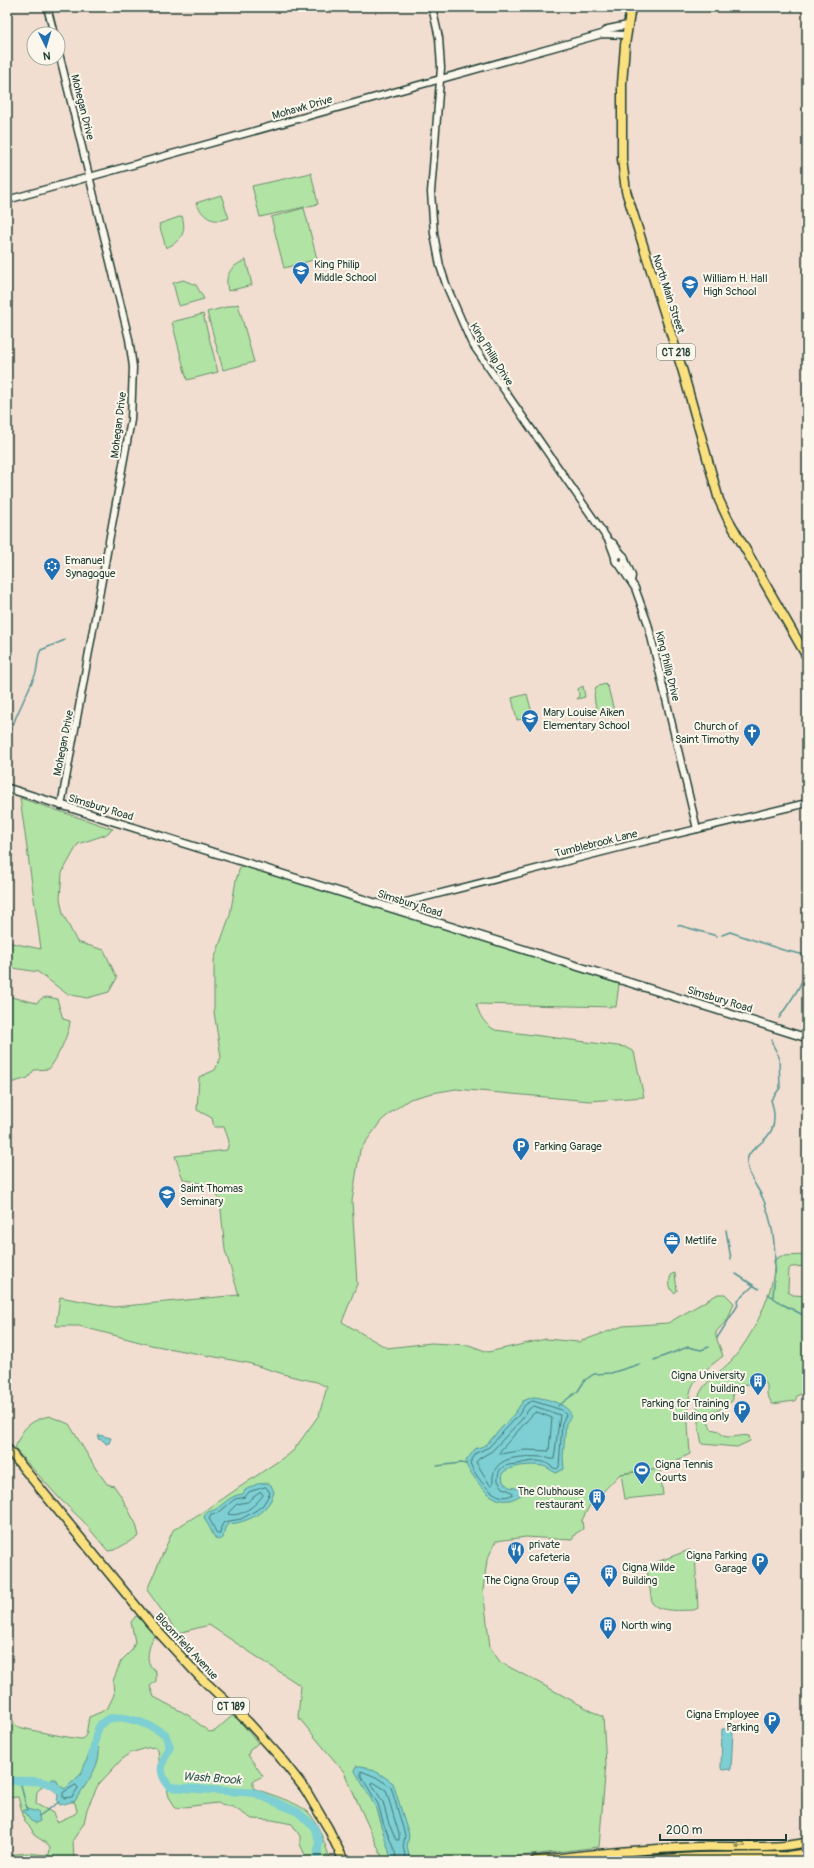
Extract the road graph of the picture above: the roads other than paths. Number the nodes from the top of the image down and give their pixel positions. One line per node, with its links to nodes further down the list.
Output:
1 (48, 7): 5 (street)
2 (432, 7): 9 (street, King Philip Drive)
3 (631, 7): 4 (main road, North Main Street / CT 218)
4 (628, 25): 6 (street, Mohawk Drive); 7 (main road, North Main Street / CT 218)
5 (52, 26)
6 (602, 34): 7 (street, Mohawk Drive); 9 (street, Mohawk Drive)
7 (626, 35): 12 (main road, North Main Street / CT 218)
8 (62, 66): 10 (street, Mohegan Drive)
9 (439, 79): 10 (street, Mohawk Drive); 16 (street, King Philip Drive)
10 (90, 176): 11 (street, Mohawk Drive); 15 (street, Mohegan Drive)
11 (7, 200)
12 (807, 657)
13 (7, 788): 15 (main road, Simsbury Road)
14 (807, 803): 16 (street, Tumblebrook Lane)
15 (61, 806): 17 (main road, Simsbury Road)
16 (697, 828): 17 (street, Tumblebrook Lane)
17 (393, 908): 18 (main road, Simsbury Road)
18 (807, 1038)
19 (7, 1448): 22 (main road, Bloomfield Avenue / CT 189)
20 (807, 1842): 23 (main road, one-way to 23)
21 (804, 1855): 24 (main road)
22 (344, 1861)
23 (535, 1861)
24 (633, 1861)

